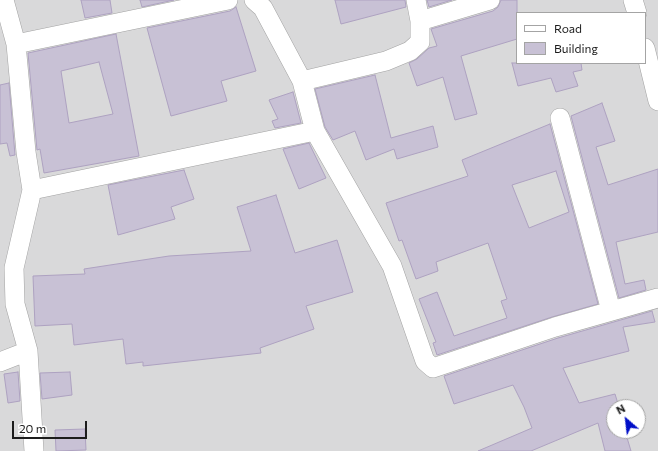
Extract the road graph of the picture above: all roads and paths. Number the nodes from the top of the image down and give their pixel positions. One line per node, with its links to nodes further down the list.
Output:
1 (4, 0): 9 (street)
2 (228, 0): 10 (street)
3 (254, 0): 12 (street)
4 (416, 0): 8 (street)
5 (490, 0): 8 (street)
6 (633, 0): 7 (street)
7 (637, 12)
8 (420, 21): 12 (street)
9 (5, 27): 10 (street)
10 (16, 44): 16 (street)
11 (646, 52): 13 (street)
12 (302, 81): 15 (street)
13 (658, 101)
14 (560, 118): 19 (street)
15 (315, 131): 16 (street); 19 (street)
16 (32, 190): 17 (street)
17 (7, 270): 20 (street)
18 (658, 298): 19 (street)
19 (611, 311)
20 (28, 351): 21 (street); 22 (street)
21 (0, 362)
22 (34, 451)

